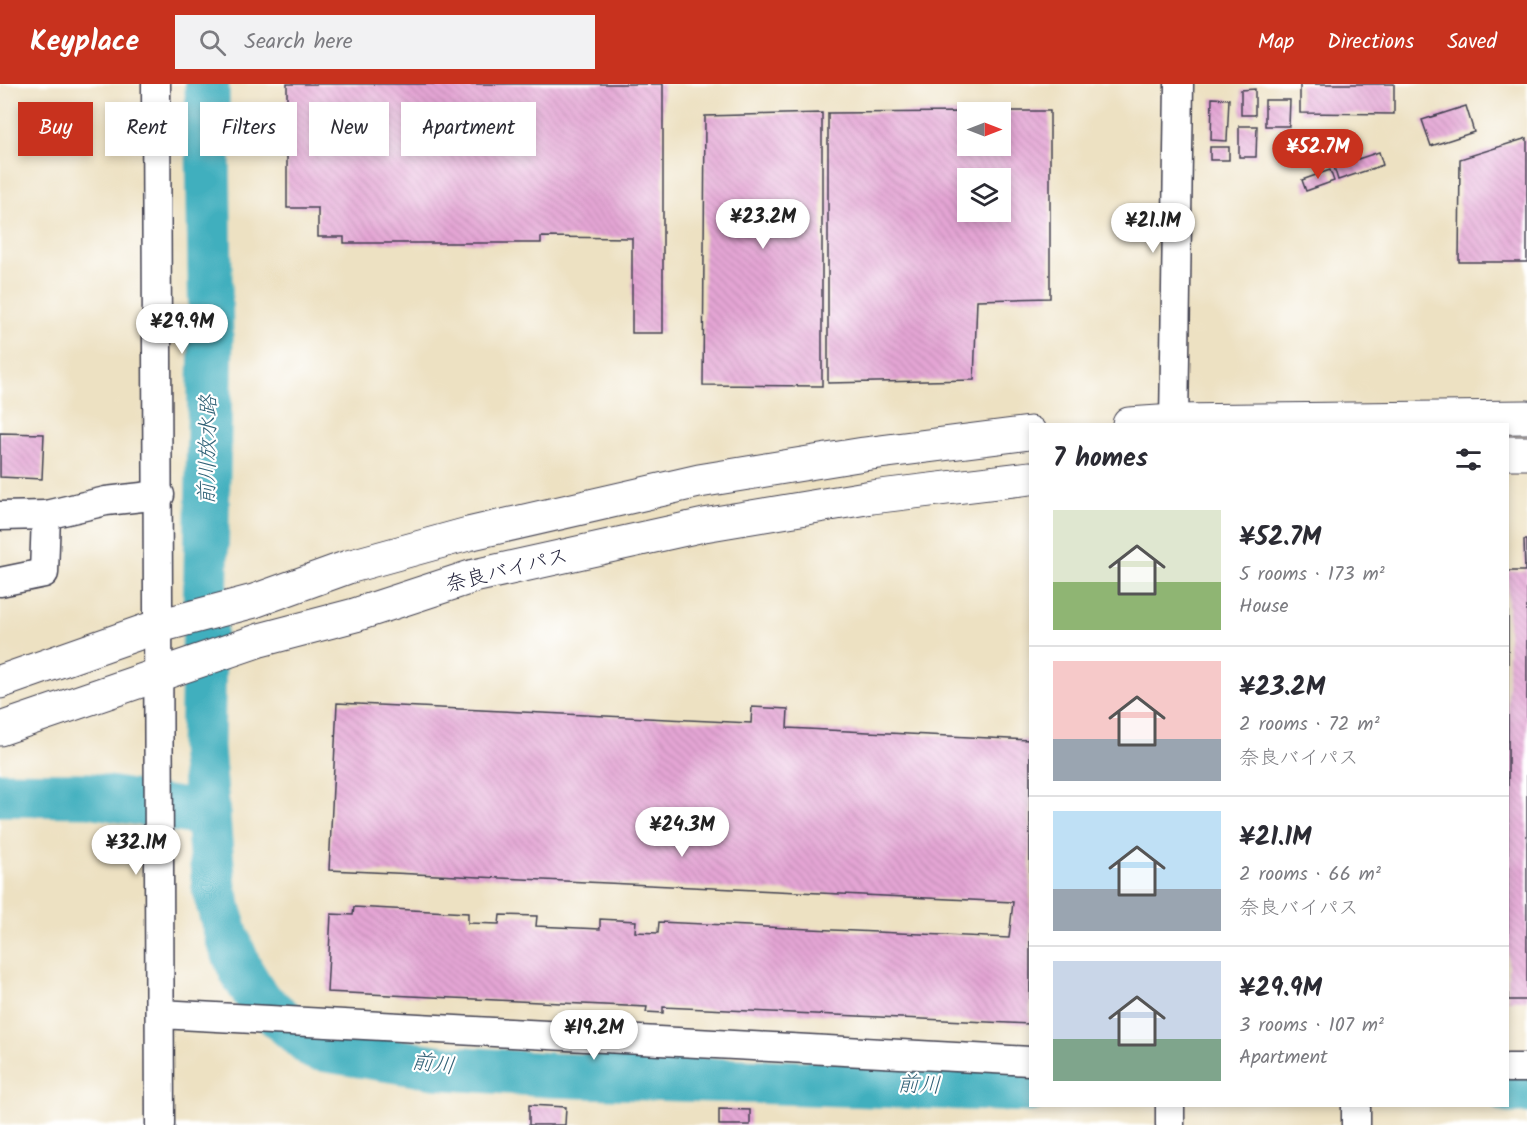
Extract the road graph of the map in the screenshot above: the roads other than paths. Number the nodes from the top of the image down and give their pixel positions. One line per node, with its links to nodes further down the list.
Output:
1 (156, 84): 9 (street)
2 (1179, 84): 4 (street)
3 (1527, 417): 4 (highway)
4 (1174, 423)
5 (1029, 433): 13 (highway, 奈良バイパス)
6 (1509, 453): 7 (highway)
7 (1527, 453)
8 (1029, 478): 14 (highway, 奈良バイパス)
9 (160, 495): 10 (street); 13 (street)
10 (46, 515): 11 (street); 12 (street)
11 (0, 516)
12 (0, 582)
13 (159, 626): 14 (street); 15 (highway, 奈良バイパス)
14 (159, 673): 16 (highway, 奈良バイパス); 17 (street)
15 (0, 682)
16 (0, 729)
17 (160, 1014): 18 (street); 23 (street)
18 (1029, 1061)
19 (1509, 1068): 20 (street)
20 (1527, 1068)
21 (1170, 1107): 24 (street)
22 (1356, 1107): 25 (street)
23 (160, 1125)
24 (1170, 1125)
25 (1356, 1125)

